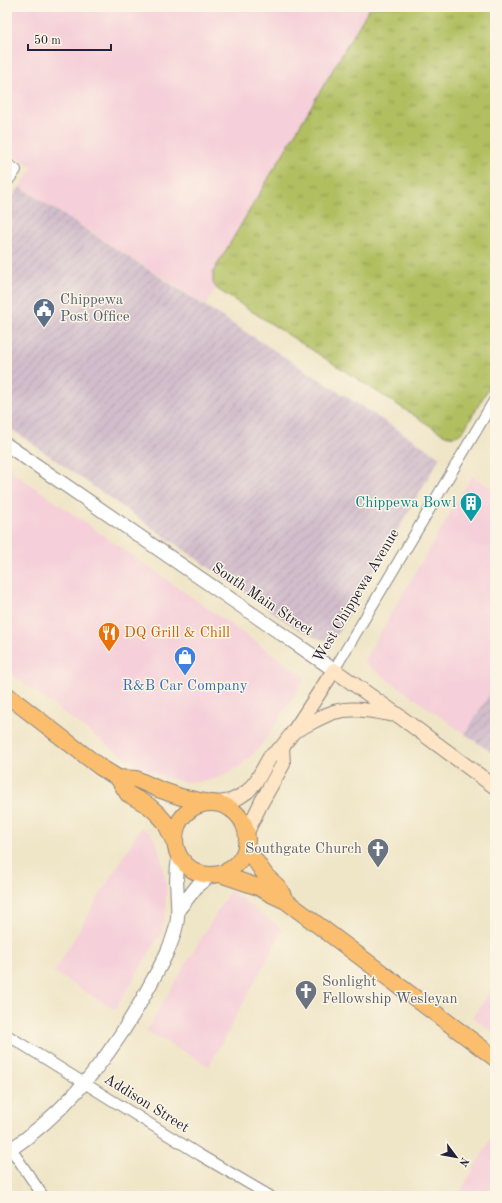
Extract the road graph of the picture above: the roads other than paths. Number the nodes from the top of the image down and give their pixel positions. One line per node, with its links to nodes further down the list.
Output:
1 (11, 167): 2 (street)
2 (7, 182)
3 (495, 399): 5 (street, West Chippewa Avenue)
4 (7, 445): 5 (street, South Main Street)
5 (334, 670): 7 (main road, South Main Street); 8 (main road, West Chippewa Avenue)
6 (7, 695): 10 (main road)
7 (399, 716): 8 (main road); 11 (main road, South Main Street)
8 (294, 731): 9 (main road, West Chippewa Avenue)
9 (282, 747): 12 (main road, West Chippewa Avenue); 13 (main road)
10 (118, 778): 12 (main road); 14 (main road)
11 (495, 787)
12 (214, 803): 13 (main road); 14 (main road)
13 (246, 840): 15 (main road); 16 (main road)
14 (177, 848): 15 (main road); 17 (street)
15 (216, 874): 16 (main road); 17 (street)
16 (286, 901): 19 (main road)
17 (179, 909): 20 (street)
18 (7, 1035): 20 (street, Addison Street)
19 (495, 1058)
20 (84, 1084): 21 (street); 23 (street, Addison Street)
21 (9, 1151): 22 (street)
22 (43, 1196)
23 (270, 1196)

